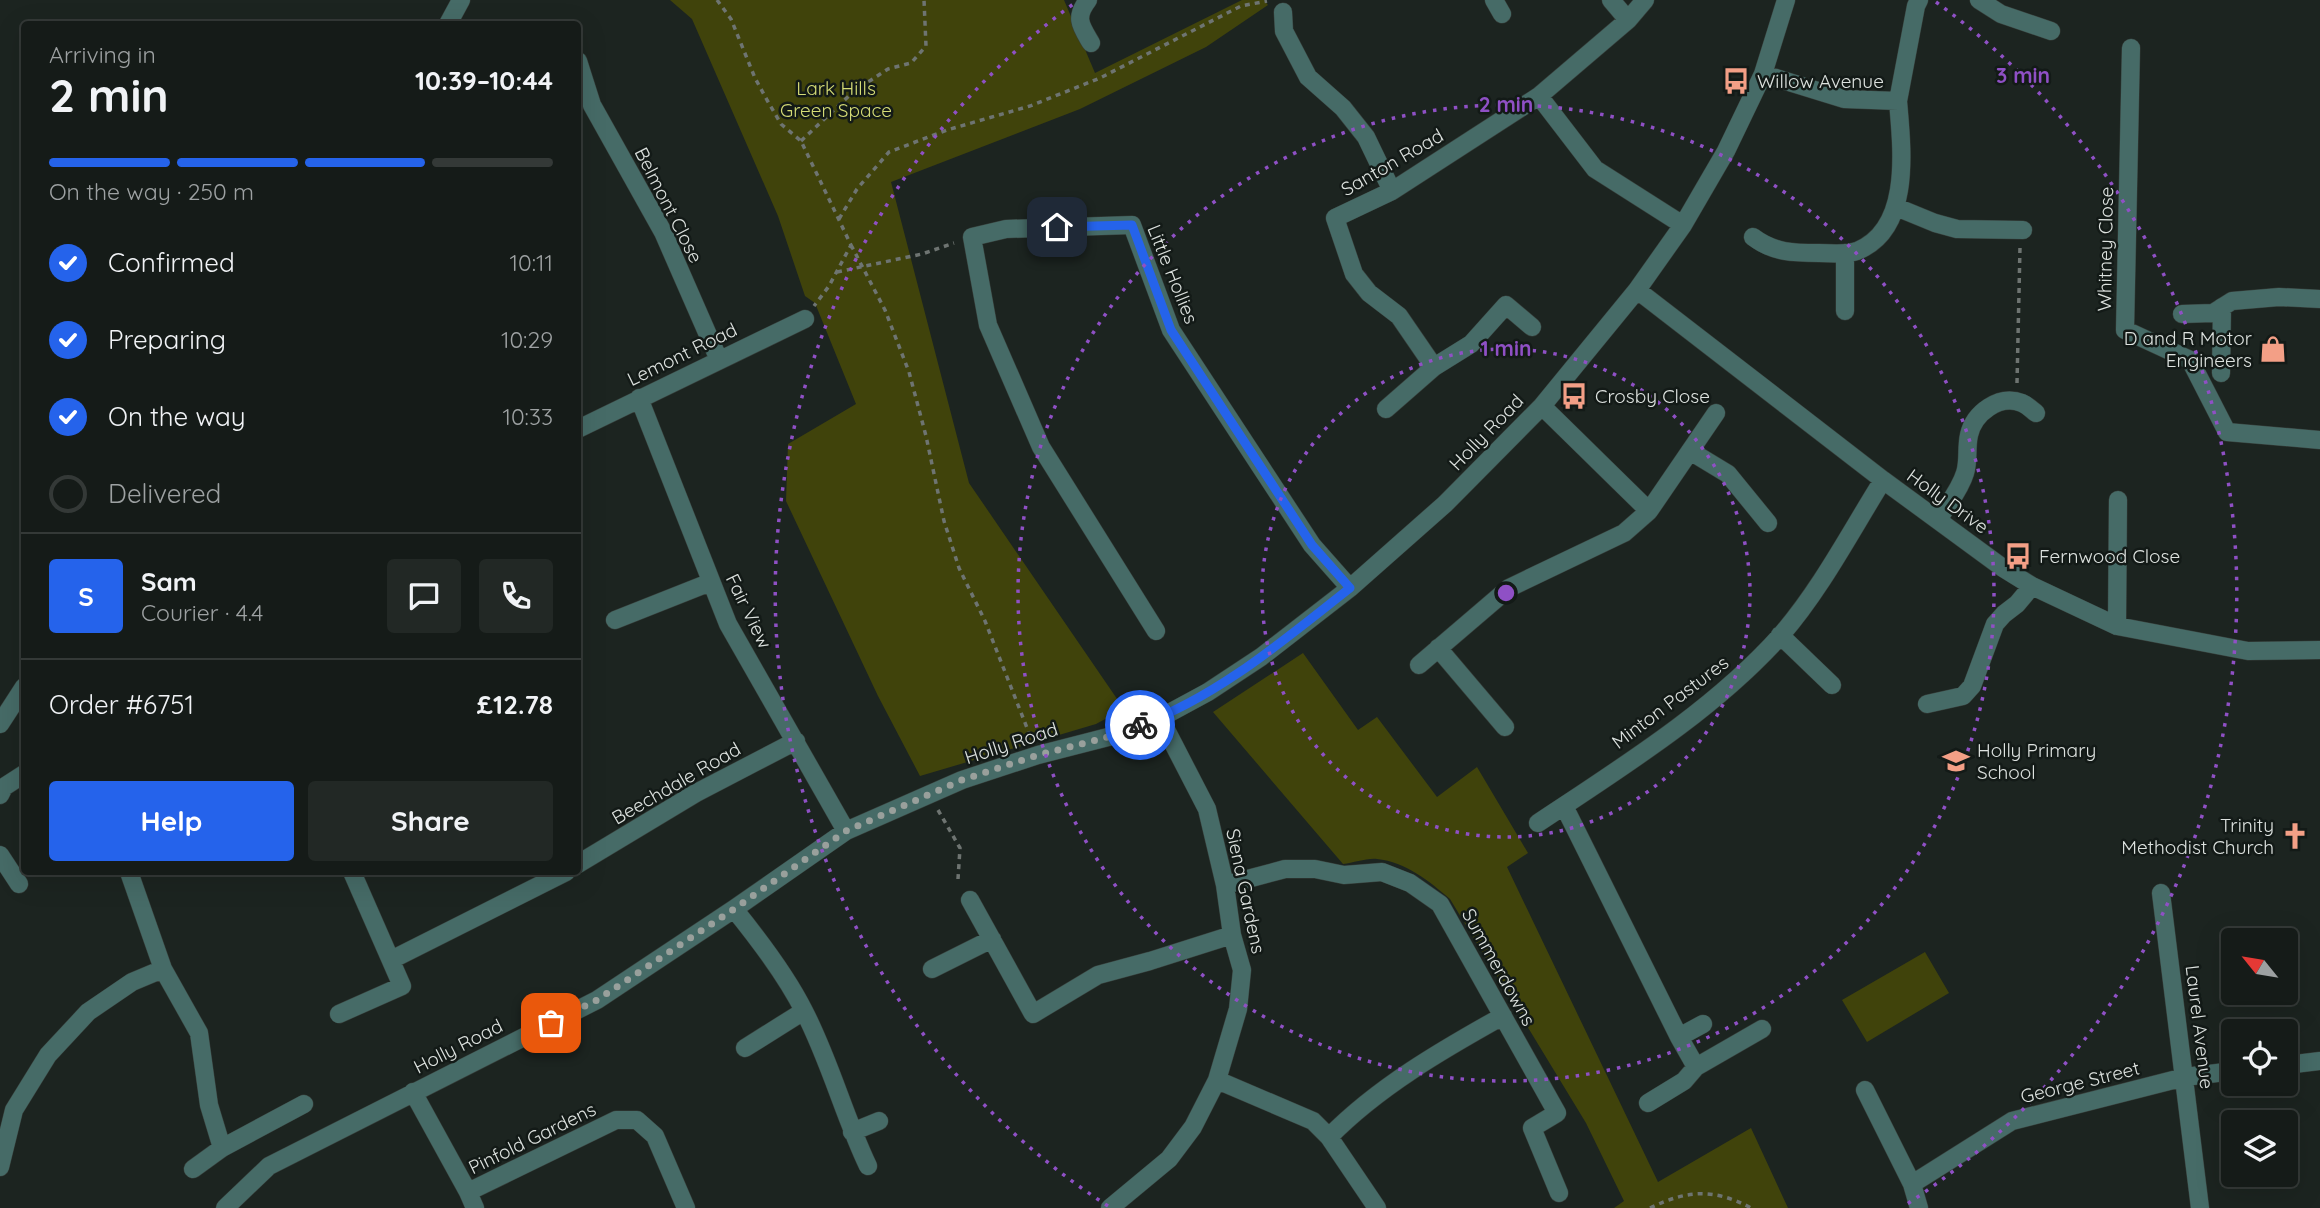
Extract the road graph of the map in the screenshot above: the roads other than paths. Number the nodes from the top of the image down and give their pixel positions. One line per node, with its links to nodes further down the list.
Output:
1 (461, 0): 10 (street)
2 (1088, 0): 12 (street)
3 (1612, 0): 9 (street)
4 (1645, 0): 9 (street, Santon Road)
5 (1786, 0): 14 (street, Holly Road)
6 (1919, 0): 17 (street)
7 (1979, 0): 11 (street)
8 (1278, 6): 18 (street)
9 (1628, 20): 16 (street, Santon Road)
10 (450, 21)
11 (2051, 31)
12 (1091, 44)
13 (2131, 48): 40 (street, Whitney Close)
14 (1763, 74): 17 (street); 20 (street, Holly Road)
15 (581, 75): 31 (street, Belmont Close)
16 (1539, 96): 18 (street, Santon Road); 20 (street)
17 (1898, 101): 19 (street)
18 (1392, 191): 32 (street, Santon Road)
19 (1896, 207): 21 (street); 23 (street)
20 (1683, 225): 24 (street, Holly Road)
21 (2022, 230)
22 (1753, 237): 23 (street)
23 (1845, 253): 27 (street)
24 (1637, 290): 35 (street, Holly Road); 42 (street, Holly Drive)
25 (2320, 299): 26 (street)
26 (2222, 307): 28 (street); 33 (street)
27 (1845, 310)
28 (2182, 314)
29 (804, 318): 31 (street, Lemont Road)
30 (1532, 327): 32 (street)
31 (719, 360): 34 (street, Lemont Road)
32 (1434, 366): 36 (street)
33 (2221, 373)
34 (639, 398): 39 (street, Lemont Road); 47 (street, Fair View)
35 (1542, 406): 44 (street); 49 (street, Holly Road)
36 (1386, 409)
37 (1716, 413): 41 (street)
38 (2036, 413): 45 (street)
39 (581, 427)
40 (2320, 440)
41 (1690, 451): 44 (street); 46 (street)
42 (1883, 480): 45 (street, Holly Drive); 53 (street, Minton Pastures)
43 (2118, 499): 51 (street)
44 (1649, 511): 54 (street)
45 (1938, 520): 48 (street, Holly Drive)
46 (1768, 523)
47 (711, 582): 50 (street); 63 (street, Fair View)
48 (2032, 586): 51 (street, Holly Drive); 59 (street)
49 (1350, 588): 52 (street, Little Hollies); 60 (street, Holly Road)
50 (615, 620)
51 (2117, 626): 55 (street, Holly Drive)
52 (1156, 631)
53 (1780, 635): 57 (street); 66 (street, Minton Pastures)
54 (1438, 648): 56 (street); 62 (street)
55 (2320, 650)
56 (1419, 665)
57 (1832, 685)
58 (21, 692): 61 (street)
59 (1927, 704)
60 (1160, 718): 68 (street, Holly Road); 75 (street, Siena Gardens)
61 (0, 724)
62 (1505, 727)
63 (796, 741): 68 (street, Fair View); 70 (street, Beechdale Road)
64 (21, 776): 65 (street)
65 (2, 791)
66 (1564, 806): 67 (street, Minton Pastures); 89 (street)
67 (1538, 822)
68 (846, 831): 78 (street, Holly Road)
69 (0, 855): 74 (street)
70 (581, 862)
71 (131, 875): 82 (street)
72 (353, 875): 81 (street)
73 (557, 875): 81 (street, Beechdale Road)
74 (19, 884)
75 (1225, 884): 79 (street, Siena Gardens); 86 (street, Summerdowns)
76 (2161, 893): 95 (street, Laurel Avenue)
77 (970, 900): 80 (street)
78 (734, 909): 84 (street); 98 (street, Holly Road)
79 (1232, 934): 80 (street); 96 (street, Siena Gardens)
80 (992, 939): 83 (street)
81 (391, 960): 85 (street)
82 (163, 969): 101 (street); 105 (street)
83 (932, 969)
84 (804, 1011): 90 (street); 103 (street)
85 (339, 1014)
86 (1503, 1016): 104 (street); 110 (street, Summerdowns)
87 (1703, 1024): 89 (street)
88 (1762, 1029): 93 (street)
89 (1679, 1037): 93 (street)
90 (745, 1048)
91 (2320, 1061): 92 (street)
92 (2298, 1064)
93 (1696, 1067): 99 (street)
94 (2221, 1072): 95 (street, George Street)
95 (2185, 1077): 109 (street, George Street); 117 (street, Laurel Avenue)
96 (1217, 1080): 104 (street); 114 (street, Siena Gardens)
97 (1865, 1090): 109 (street)
98 (413, 1092): 111 (street); 112 (street, Holly Road)
99 (1648, 1103)
100 (304, 1104): 105 (street)
101 (7, 1107): 107 (street)
102 (879, 1121): 103 (street)
103 (852, 1132): 106 (street)
104 (1329, 1137): 115 (street)
105 (222, 1148): 108 (street)
106 (868, 1166)
107 (0, 1167)
108 (193, 1168)
109 (1912, 1184): 116 (street)
110 (1559, 1193)
111 (472, 1200): 113 (street, Pinfold Gardens)
112 (225, 1208)
113 (686, 1208)
114 (1110, 1208)
115 (1377, 1208)
116 (1919, 1208)
117 (2200, 1208)

